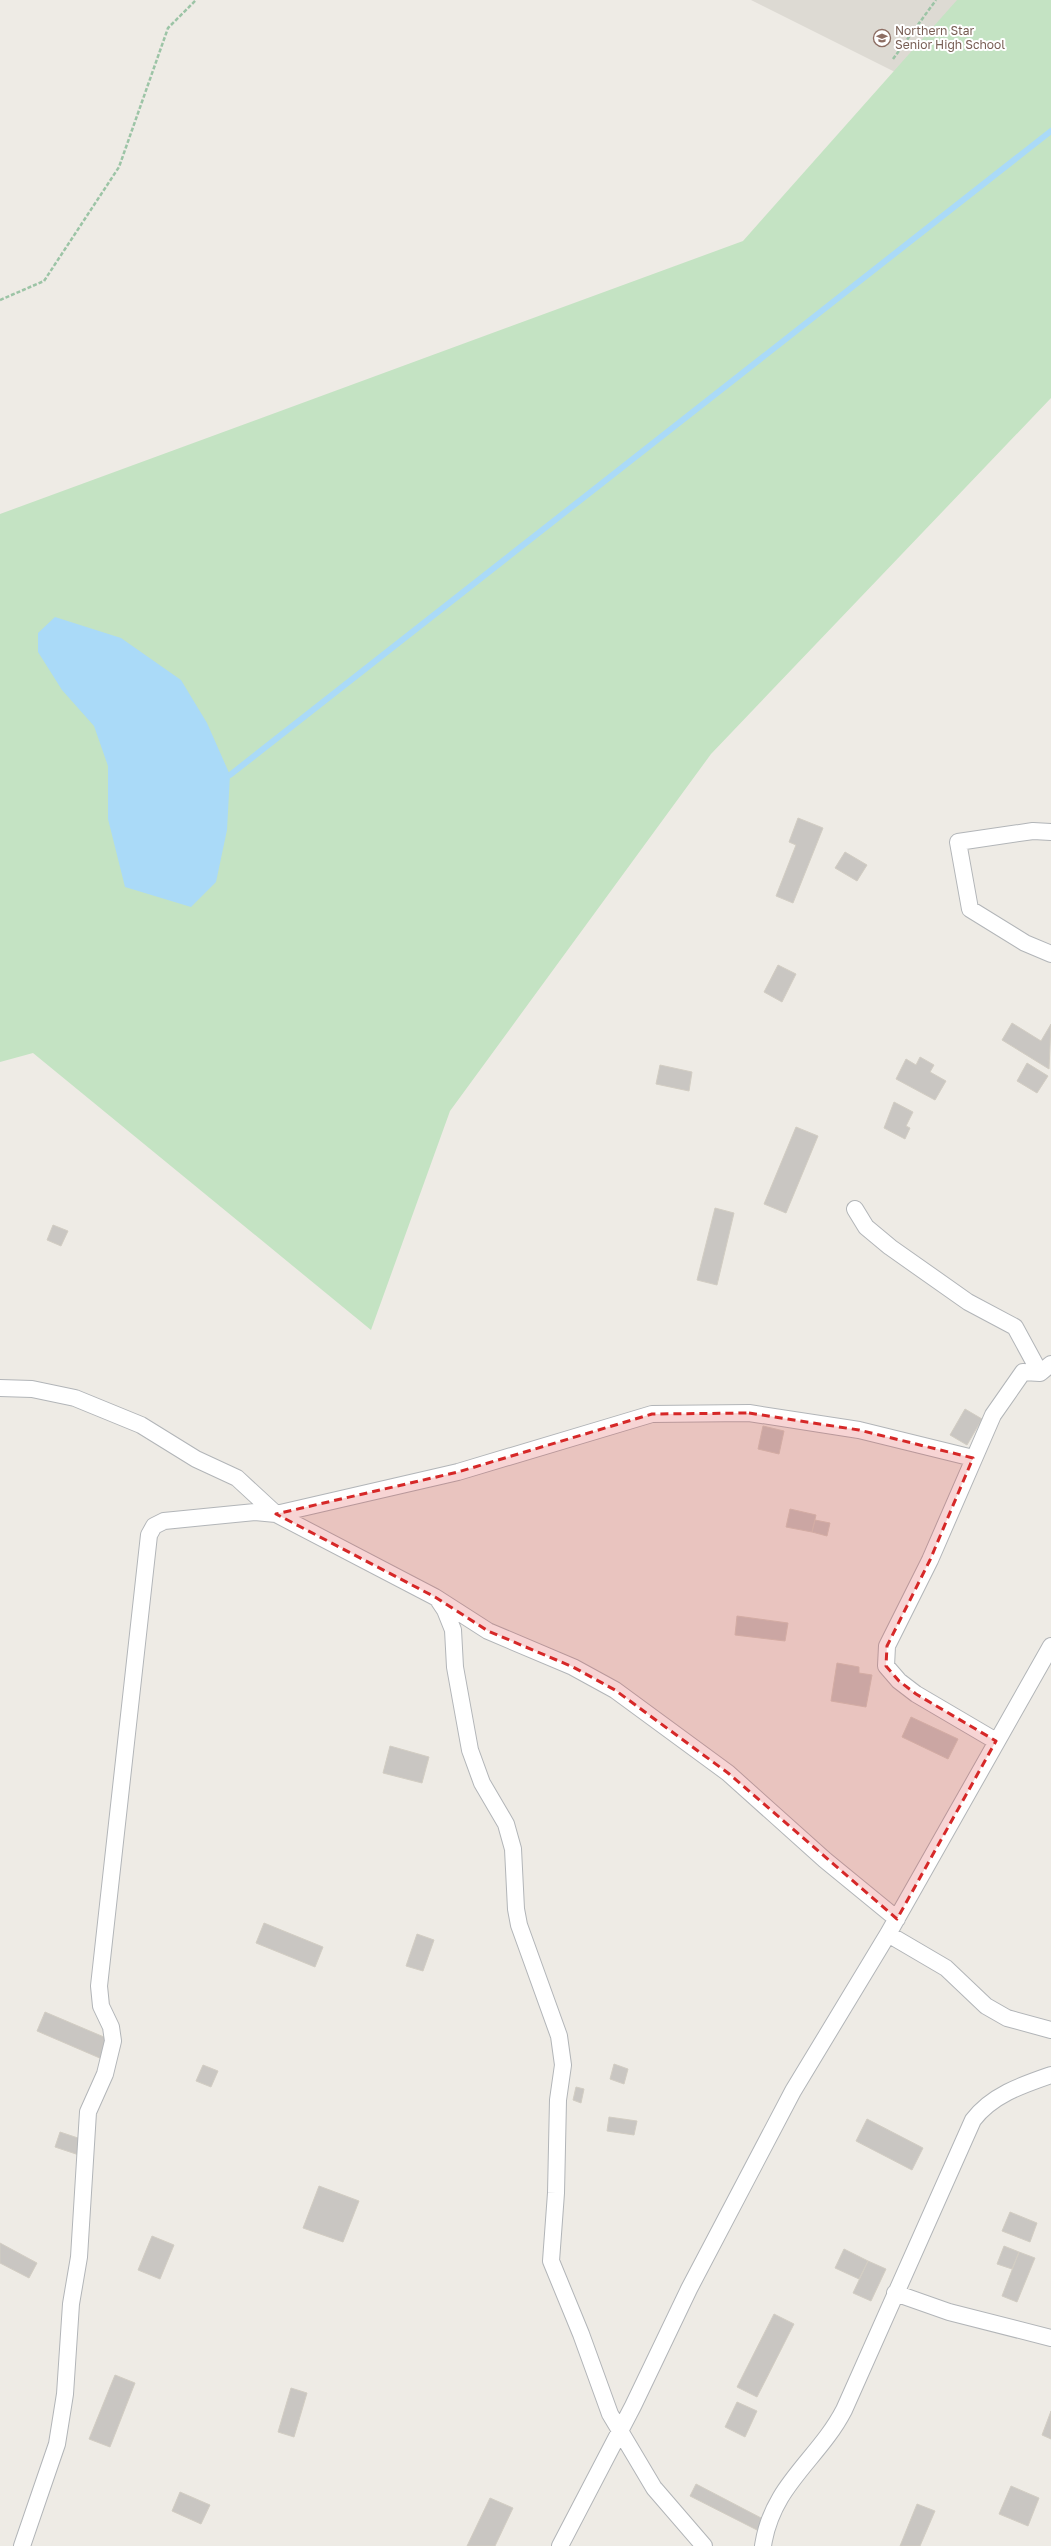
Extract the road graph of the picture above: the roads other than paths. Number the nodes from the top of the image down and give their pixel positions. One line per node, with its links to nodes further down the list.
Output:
1 (1051, 832): 2 (street)
2 (1051, 954)
3 (855, 1209): 4 (street)
4 (1046, 1368): 6 (street)
5 (0, 1388): 7 (street)
6 (973, 1458): 7 (street); 10 (street)
7 (276, 1514): 8 (street); 18 (street)
8 (435, 1597): 11 (street); 17 (street)
9 (1051, 1646): 10 (street)
10 (996, 1741): 11 (street)
11 (897, 1920): 12 (street)
12 (888, 1934): 13 (street); 17 (street)
13 (1051, 2030)
14 (1051, 2075): 15 (street)
15 (895, 2293): 16 (street); 21 (street)
16 (1051, 2338)
17 (619, 2432): 19 (street); 20 (street)
18 (22, 2546)
19 (560, 2546)
20 (704, 2546)
21 (763, 2546)

